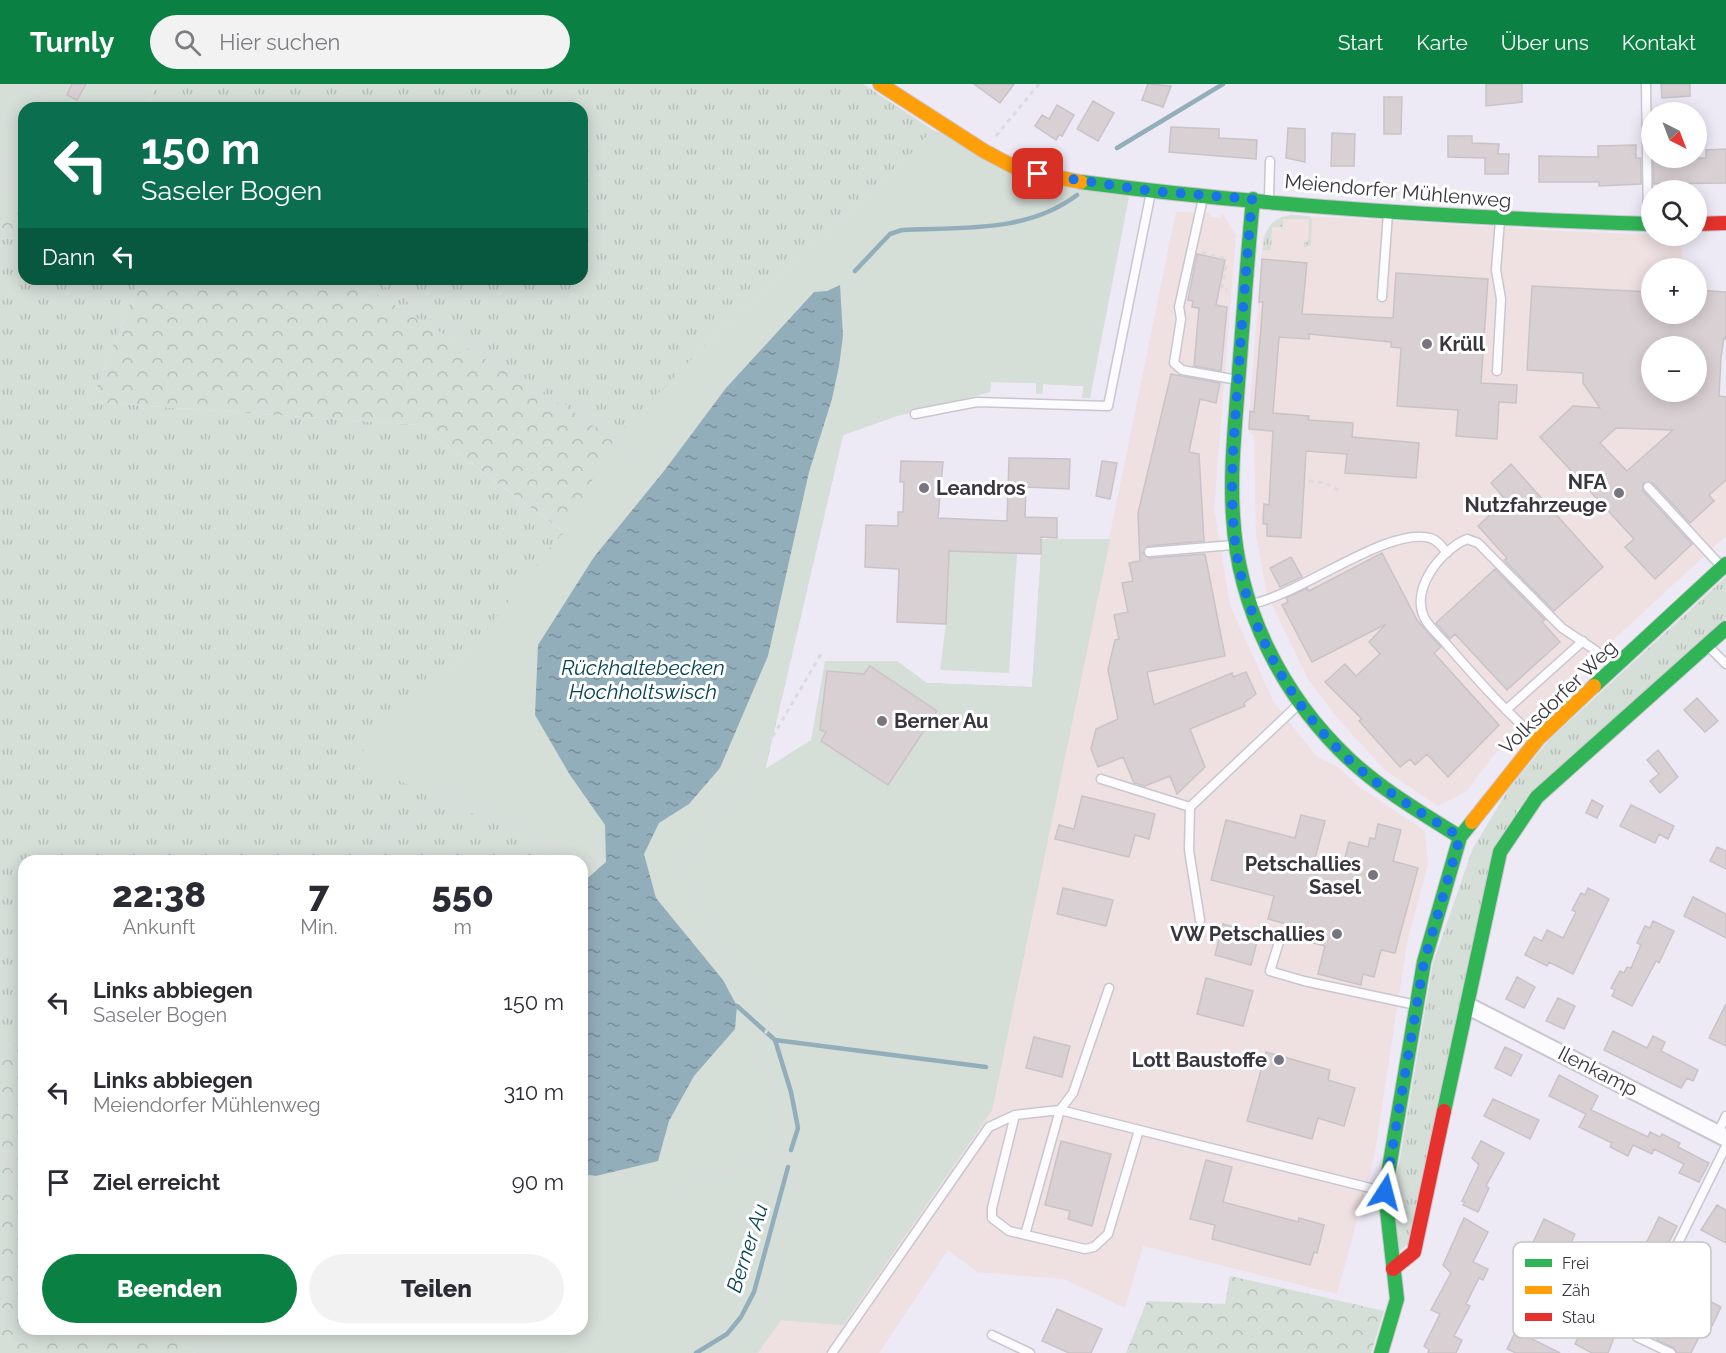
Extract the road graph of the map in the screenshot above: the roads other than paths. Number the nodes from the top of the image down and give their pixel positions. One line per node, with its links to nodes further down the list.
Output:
1 (879, 84): 5 (street, Meiendorfer Mühlenweg)
2 (1646, 84): 4 (lane)
3 (1270, 161): 8 (lane)
4 (1649, 180)
5 (1151, 191): 6 (street, Meiendorfer Mühlenweg); 17 (lane)
6 (1204, 195): 7 (street, Meiendorfer Mühlenweg); 16 (lane)
7 (1252, 199): 8 (street, Meiendorfer Mühlenweg); 16 (street)
8 (1269, 201): 9 (street, Meiendorfer Mühlenweg)
9 (1388, 210): 10 (street, Meiendorfer Mühlenweg); 14 (lane)
10 (1500, 219): 12 (street, Meiendorfer Mühlenweg); 15 (lane)
11 (1726, 223): 13 (street)
12 (1641, 224)
13 (1707, 224)
14 (1382, 297)
15 (1497, 371)
16 (1238, 380): 19 (street)
17 (915, 414)
18 (1648, 487): 22 (lane)
19 (1237, 545): 20 (lane); 23 (street)
20 (1149, 552)
21 (1448, 553): 23 (lane); 25 (lane); 30 (lane)
22 (1724, 566): 28 (street, Volksdorfer Weg)
23 (1251, 604): 29 (street)
24 (1726, 628): 26 (street)
25 (1583, 641): 28 (lane); 30 (lane)
26 (1707, 645): 27 (lane); 39 (street)
27 (1726, 663)
28 (1615, 668): 31 (street, Volksdorfer Weg)
29 (1300, 704): 33 (lane); 34 (street)
30 (1506, 710): 31 (lane)
31 (1538, 739): 34 (street, Volksdorfer Weg)
32 (1101, 779): 33 (lane)
33 (1190, 807): 35 (lane)
34 (1460, 837): 38 (street, Volksdorfer Weg)
35 (1200, 920)
36 (1279, 942): 38 (lane)
37 (1109, 988): 40 (lane)
38 (1416, 1005): 45 (street, Volksdorfer Weg)
39 (1468, 1006): 44 (street, Ilenkamp); 48 (street)
40 (1060, 1110): 41 (lane); 43 (lane); 46 (lane)
41 (1015, 1115): 46 (lane); 51 (lane)
42 (1726, 1116): 44 (lane)
43 (1139, 1130): 45 (lane); 46 (lane)
44 (1723, 1139): 47 (lane)
45 (1385, 1192): 48 (street, Volksdorfer Weg)
46 (1025, 1235)
47 (1678, 1242)
48 (1393, 1269): 53 (street, Volksdorfer Weg)
49 (992, 1335): 52 (lane)
50 (1639, 1338): 54 (lane)
51 (832, 1353)
52 (1030, 1353)
53 (1381, 1353)
54 (1671, 1353)

